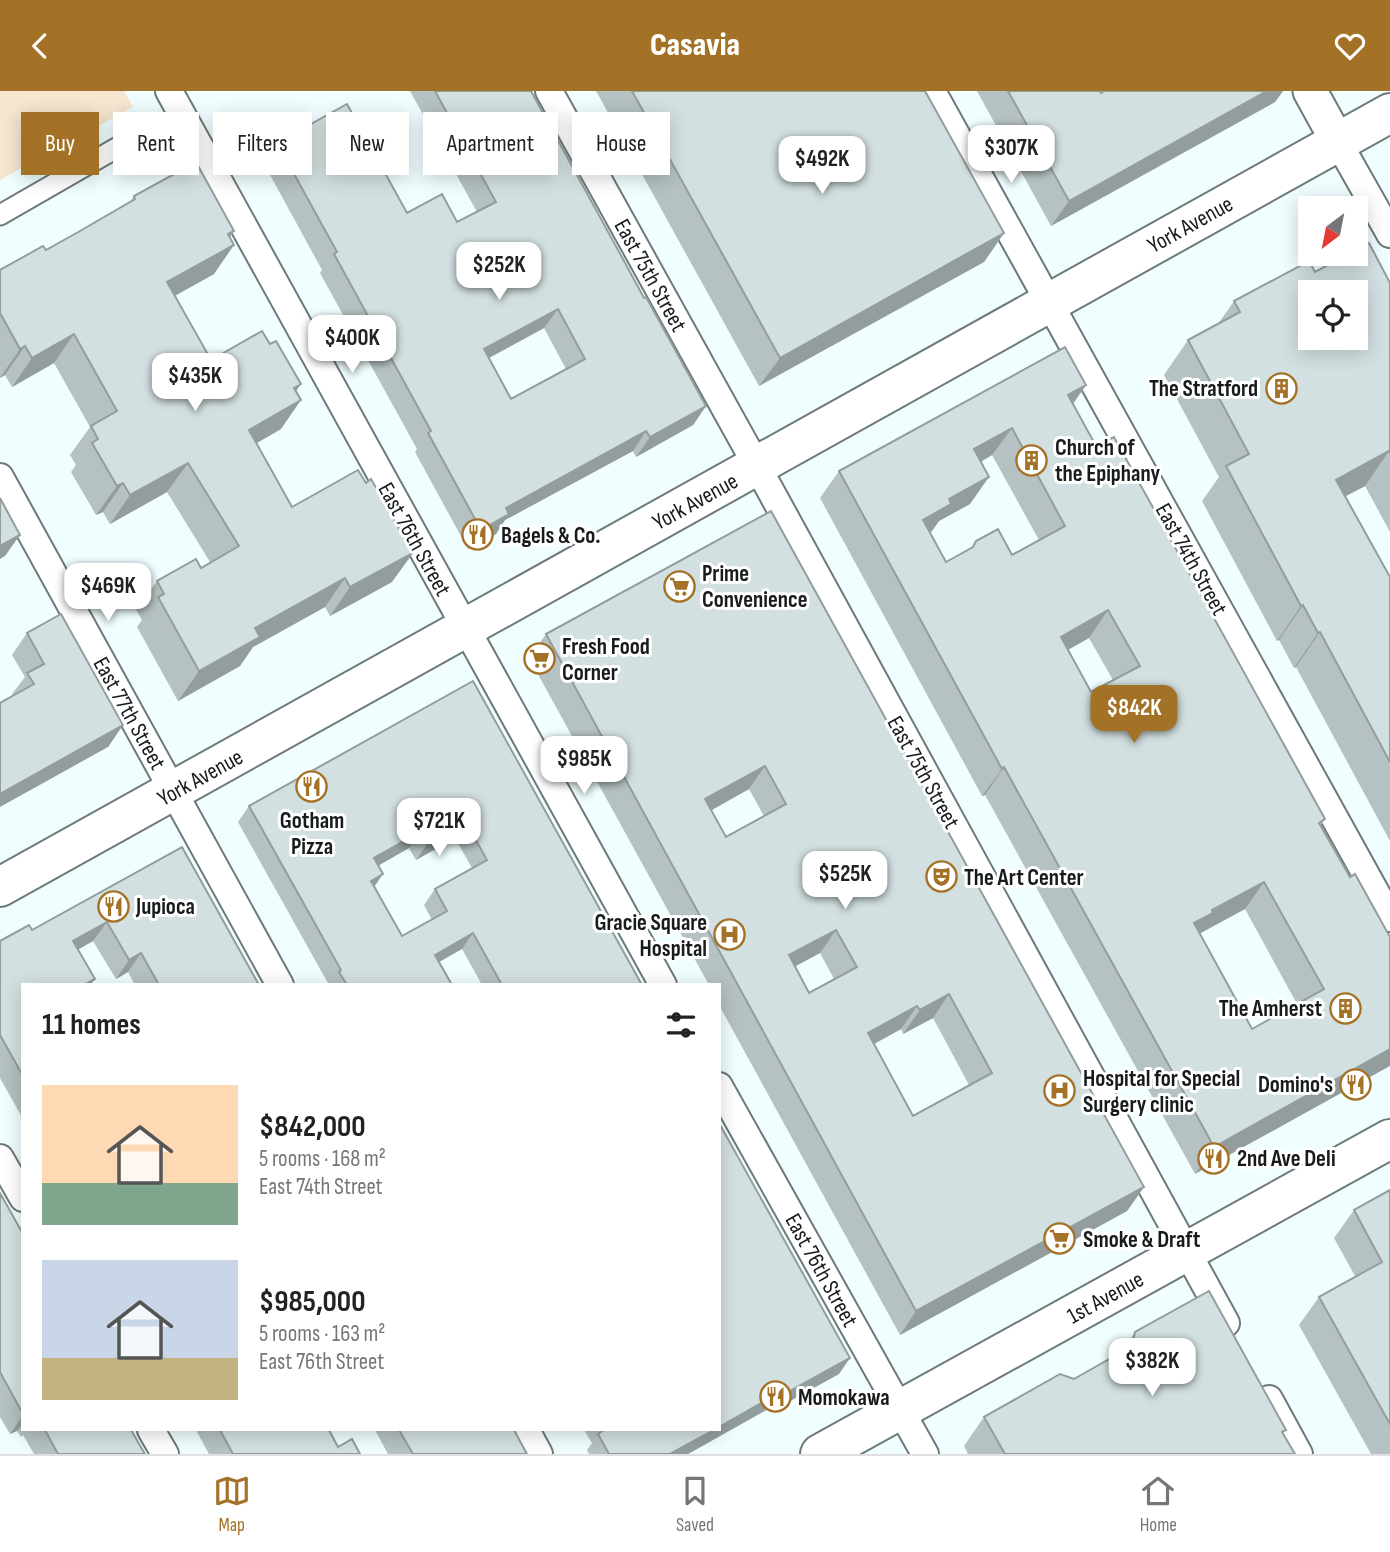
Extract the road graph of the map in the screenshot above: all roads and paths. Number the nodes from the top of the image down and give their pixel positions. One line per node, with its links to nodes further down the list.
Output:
1 (169, 91): 13 (street, East 76th Street)
2 (549, 91): 11 (street, East 75th Street)
3 (932, 91): 10 (street, East 74th Street)
4 (1310, 91): 6 (street)
5 (1390, 113): 6 (main road, York Avenue)
6 (1338, 142): 9 (street); 10 (main road, York Avenue)
7 (113, 150): 8 (street)
8 (0, 215)
9 (1390, 234)
10 (1050, 303): 11 (main road, York Avenue); 16 (street, East 74th Street)
11 (757, 466): 13 (main road, York Avenue); 23 (street, East 75th Street)
12 (0, 477): 14 (street, East 77th Street)
13 (464, 629): 14 (main road, York Avenue); 18 (street, East 76th Street)
14 (173, 792): 15 (main road, York Avenue); 17 (street, East 77th Street)
15 (0, 887)
16 (1390, 918)
17 (279, 983)
18 (662, 983)
19 (721, 1090): 26 (street, East 76th Street)
20 (1390, 1139): 23 (main road, 1st Avenue)
21 (0, 1158): 22 (street)
22 (21, 1195)
23 (1187, 1251): 24 (street, East 75th Street); 26 (main road, 1st Avenue)
24 (1240, 1348)
25 (1260, 1383): 33 (street)
26 (900, 1410): 31 (main road, 1st Avenue); 32 (street, East 76th Street)
27 (152, 1431): 29 (street)
28 (527, 1431): 30 (street)
29 (165, 1454)
30 (539, 1454)
31 (820, 1454)
32 (925, 1454)
33 (1299, 1454)

